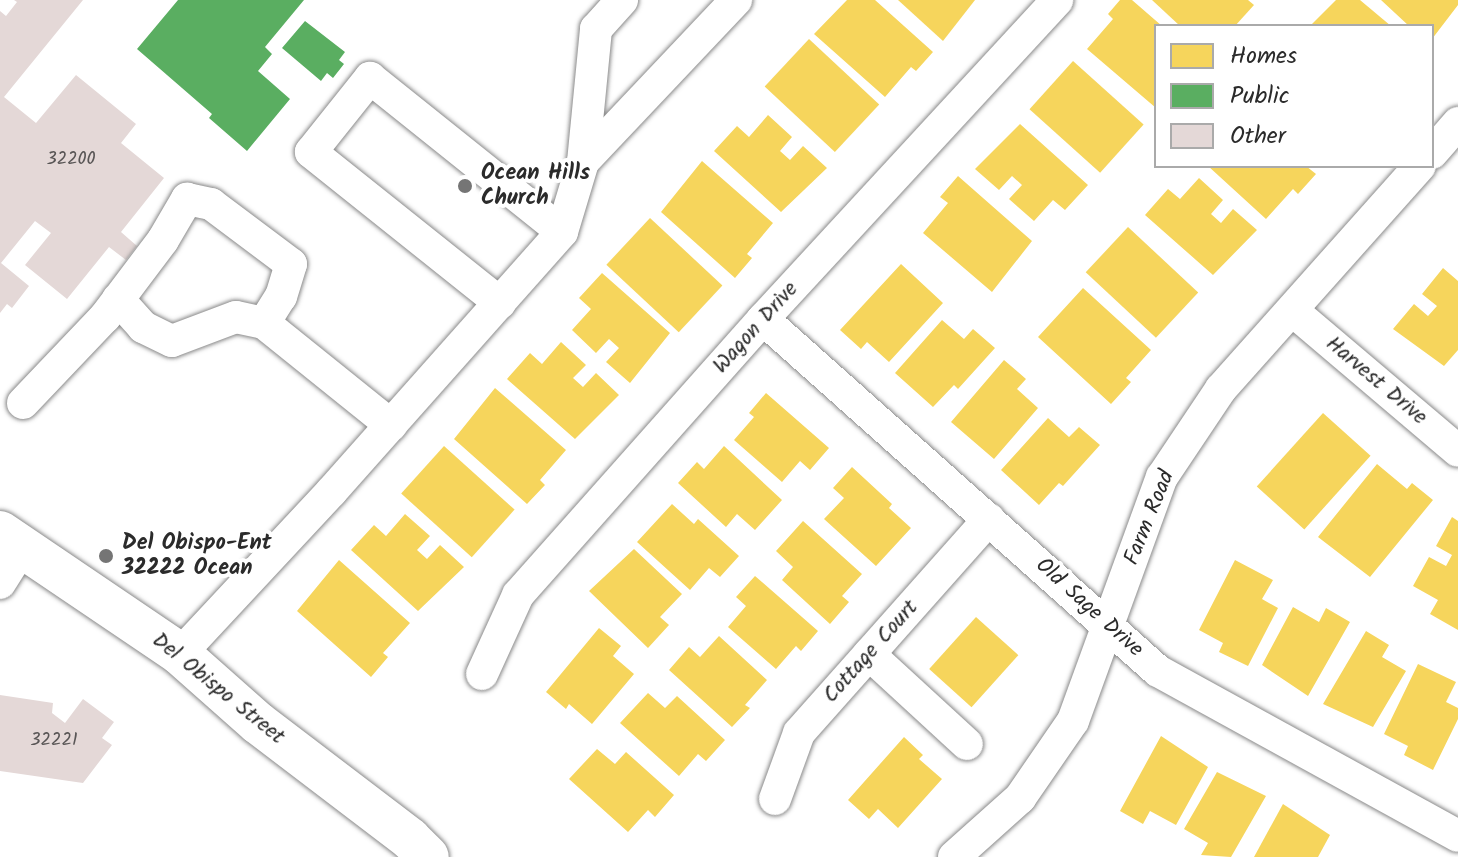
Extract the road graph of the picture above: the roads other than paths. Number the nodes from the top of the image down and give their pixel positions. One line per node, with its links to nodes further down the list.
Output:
1 (622, 0): 6 (street)
2 (736, 0): 6 (street)
3 (1057, 0): 12 (street, Wagon Drive)
4 (1458, 123): 5 (street)
5 (1434, 151)
6 (583, 162): 8 (street)
7 (1418, 168): 11 (street, Farm Road)
8 (562, 232): 10 (street); 10 (street)
9 (118, 299): 13 (street); 13 (street); 14 (street)
10 (500, 303): 15 (street)
11 (1293, 311): 16 (street, Harvest Drive); 20 (street, Farm Road)
12 (763, 319): 17 (street, Old Sage Drive); 23 (street, Wagon Drive)
13 (264, 323): 15 (street)
14 (23, 403)
15 (391, 425): 21 (street)
16 (1458, 451)
17 (989, 519): 20 (street, Old Sage Drive); 22 (street, Cottage Court)
18 (11, 540): 19 (street); 21 (main road, Del Obispo Street)
19 (0, 583)
20 (1110, 626): 26 (street, Old Sage Drive); 28 (street, Farm Road)
21 (180, 654): 27 (main road, Del Obispo Street)
22 (869, 654): 24 (street); 25 (street, Cottage Court)
23 (482, 674)
24 (967, 744)
25 (775, 799)
26 (1458, 836)
27 (428, 857)
28 (954, 857)

